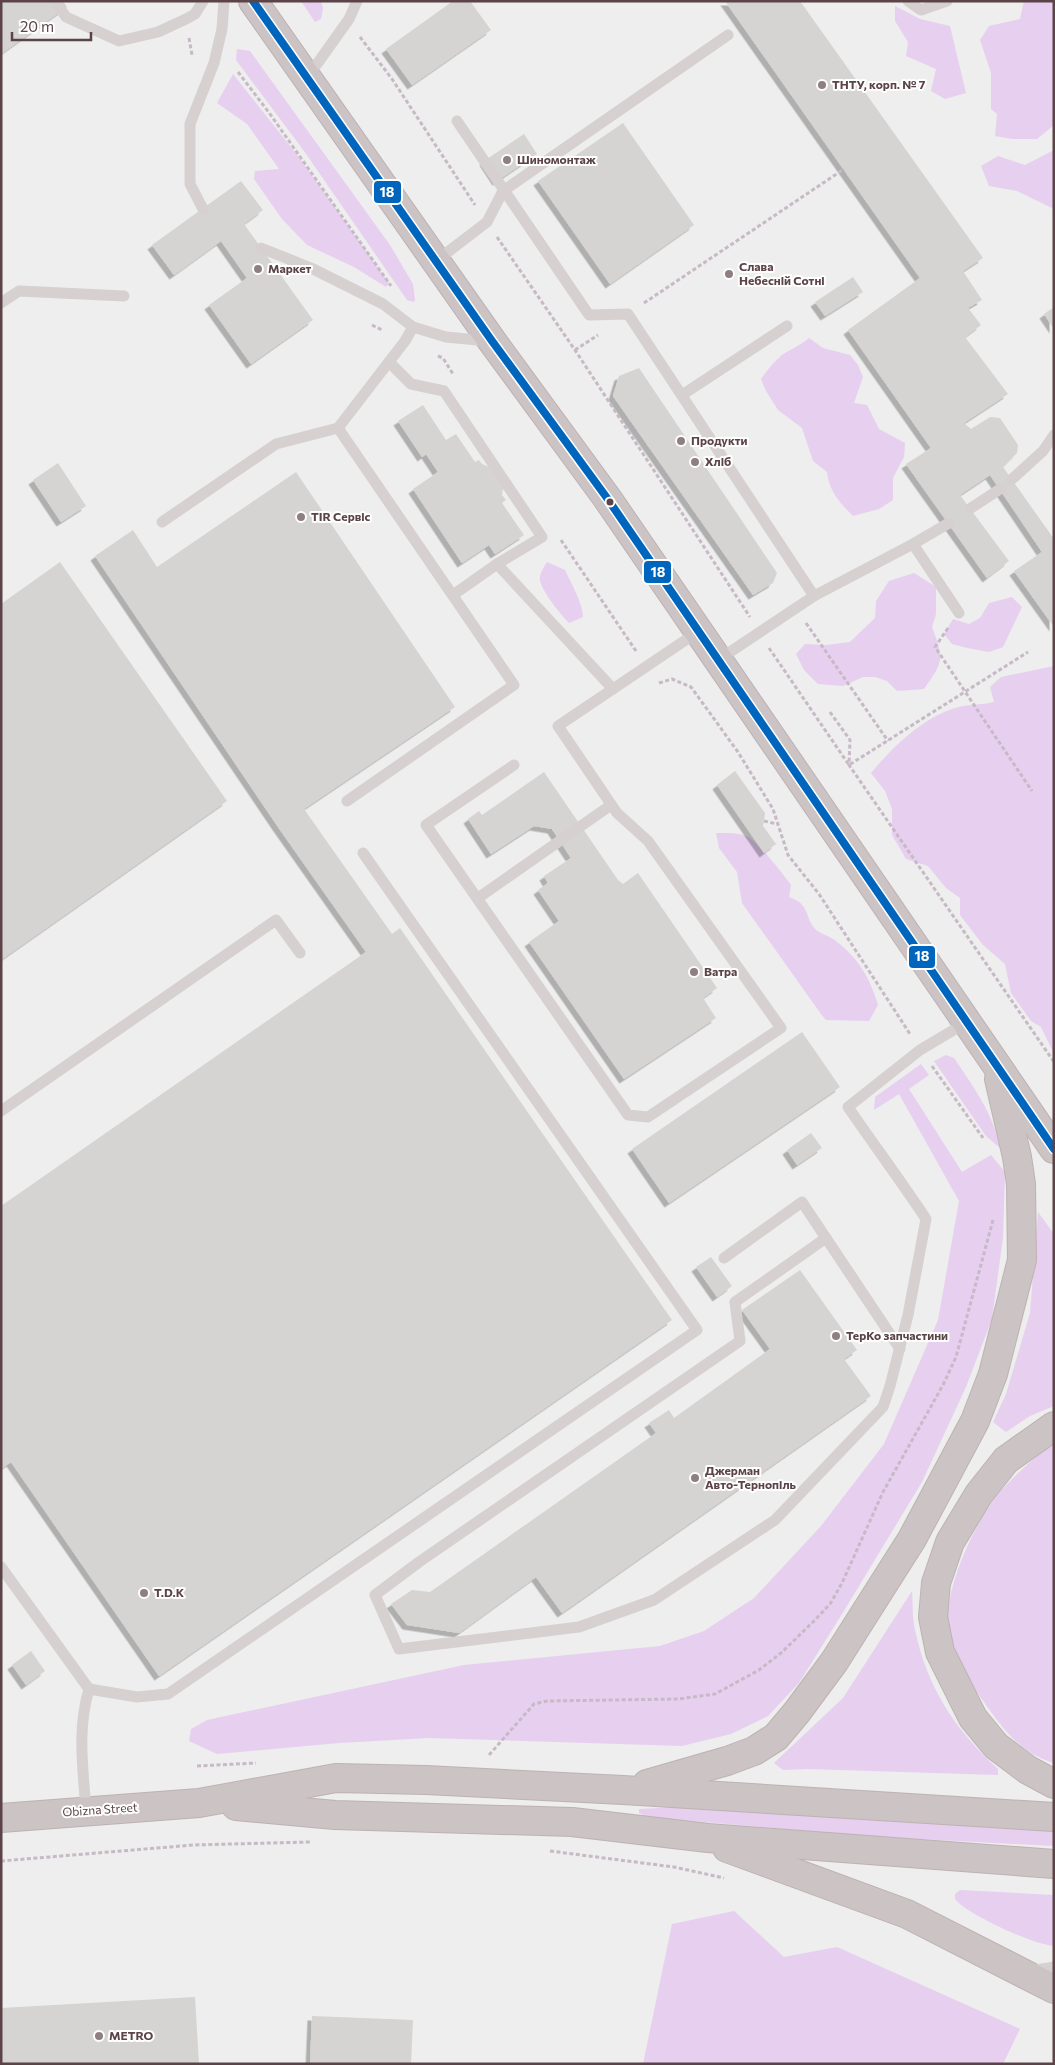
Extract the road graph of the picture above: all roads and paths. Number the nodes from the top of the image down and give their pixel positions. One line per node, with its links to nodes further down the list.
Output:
1 (55, 1): 2 (lane)
2 (203, 1)
3 (224, 1): 17 (lane)
4 (253, 1): 13 (highway)
5 (357, 1): 13 (lane)
6 (908, 1): 7 (lane)
7 (947, 1)
8 (728, 35): 16 (lane)
9 (189, 36): 11 (path)
10 (360, 36): 18 (path)
11 (192, 55)
12 (238, 72): 21 (path)
13 (308, 78): 20 (highway)
14 (457, 121): 16 (lane)
15 (844, 169): 24 (path)
16 (503, 191): 18 (lane); 24 (lane)
17 (203, 209)
18 (487, 222): 20 (lane); 24 (path)
19 (261, 248): 26 (lane)
20 (436, 260): 27 (highway)
21 (392, 286)
22 (124, 296): 23 (lane)
23 (1, 303)
24 (628, 314): 31 (lane)
25 (787, 326): 31 (lane)
26 (413, 327): 27 (lane); 29 (lane)
27 (492, 341): 46 (highway)
28 (443, 358): 30 (path)
29 (389, 362): 32 (lane); 41 (lane)
30 (458, 381)
31 (682, 395): 43 (lane)
32 (338, 428): 37 (lane); 42 (lane)
33 (1054, 435): 34 (lane)
34 (1011, 480)
35 (1000, 490): 36 (lane)
36 (971, 508)
37 (162, 522)
38 (949, 523): 40 (lane)
39 (560, 539): 48 (path)
40 (913, 544): 43 (lane); 45 (lane)
41 (497, 564): 42 (lane); 49 (lane)
42 (453, 595): 54 (lane)
43 (814, 596): 44 (lane)
44 (796, 608): 47 (lane); 51 (path)
45 (959, 613): 53 (path)
46 (699, 631): 47 (highway); 48 (lane)
47 (718, 660): 61 (highway)
48 (646, 666): 49 (lane); 57 (path)
49 (613, 689): 55 (lane)
50 (830, 712): 63 (path)
51 (888, 741)
52 (514, 765): 59 (lane)
53 (1032, 791)
54 (347, 801)
55 (611, 805): 59 (lane); 59 (lane)
56 (764, 821): 57 (path)
57 (778, 824): 62 (path)
58 (362, 853): 72 (lane)
59 (478, 898)
60 (300, 953): 65 (lane)
61 (966, 1022): 62 (lane); 64 (highway)
62 (920, 1050): 69 (lane)
63 (1054, 1062)
64 (995, 1064): 66 (highway); 74 (highway)
65 (1, 1111)
66 (1054, 1149)
67 (826, 1238): 68 (lane); 69 (lane); 69 (lane)
68 (724, 1258)
69 (900, 1349)
70 (1054, 1426): 73 (highway)
71 (1, 1566): 72 (lane)
72 (89, 1689): 76 (lane)
73 (1054, 1784)
74 (623, 1790): 75 (highway); 77 (highway)
75 (200, 1802): 76 (highway, Obizna Street); 79 (highway)
76 (86, 1810): 78 (highway, Obizna Street)
77 (1054, 1817)
78 (1, 1818)
79 (693, 1836): 83 (highway); 86 (highway)
80 (316, 1842): 82 (path)
81 (541, 1850): 84 (path)
82 (1, 1861)
83 (1054, 1864)
84 (730, 1879)
85 (1054, 1967): 86 (lane)
86 (1021, 1972): 87 (highway)
87 (1054, 1988)

